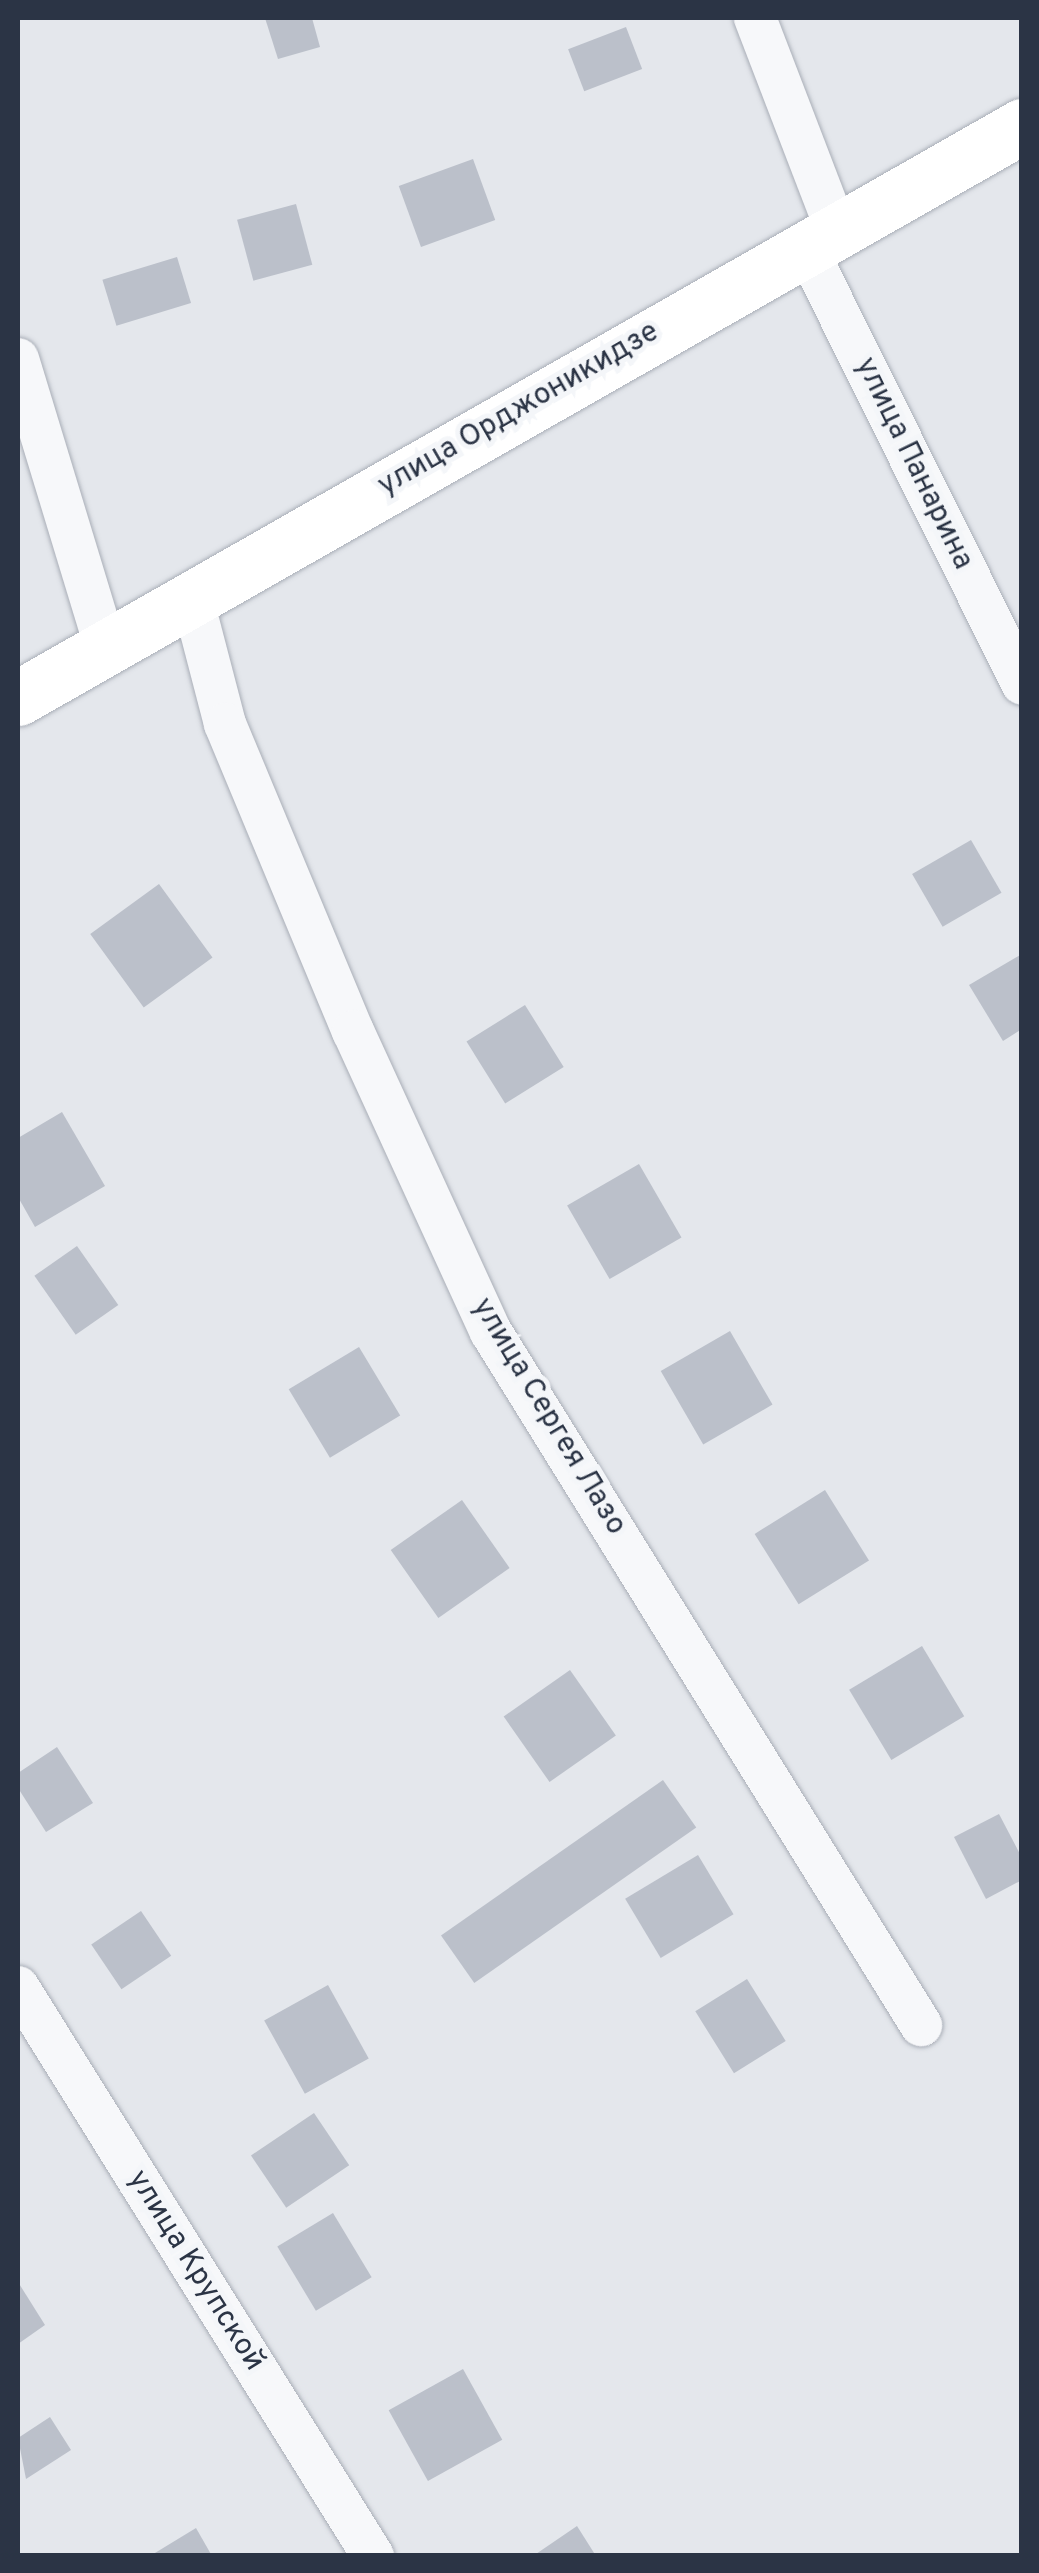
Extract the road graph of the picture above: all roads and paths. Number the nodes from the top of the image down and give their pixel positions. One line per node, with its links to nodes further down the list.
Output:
1 (755, 18): 3 (street, улица Панарина)
2 (1022, 126): 3 (main road, улица Орджоникидзе)
3 (820, 235): 6 (main road, улица Орджоникидзе); 8 (street, улица Панарина)
4 (18, 359): 5 (street)
5 (26, 417): 7 (street)
6 (193, 601): 7 (main road, улица Орджоникидзе); 11 (street, улица Сергея Лазо)
7 (105, 646): 9 (main road, улица Орджоникидзе)
8 (1022, 684)
9 (18, 698)
10 (18, 1987): 12 (street, улица Крупской)
11 (921, 2025)
12 (374, 2556)

